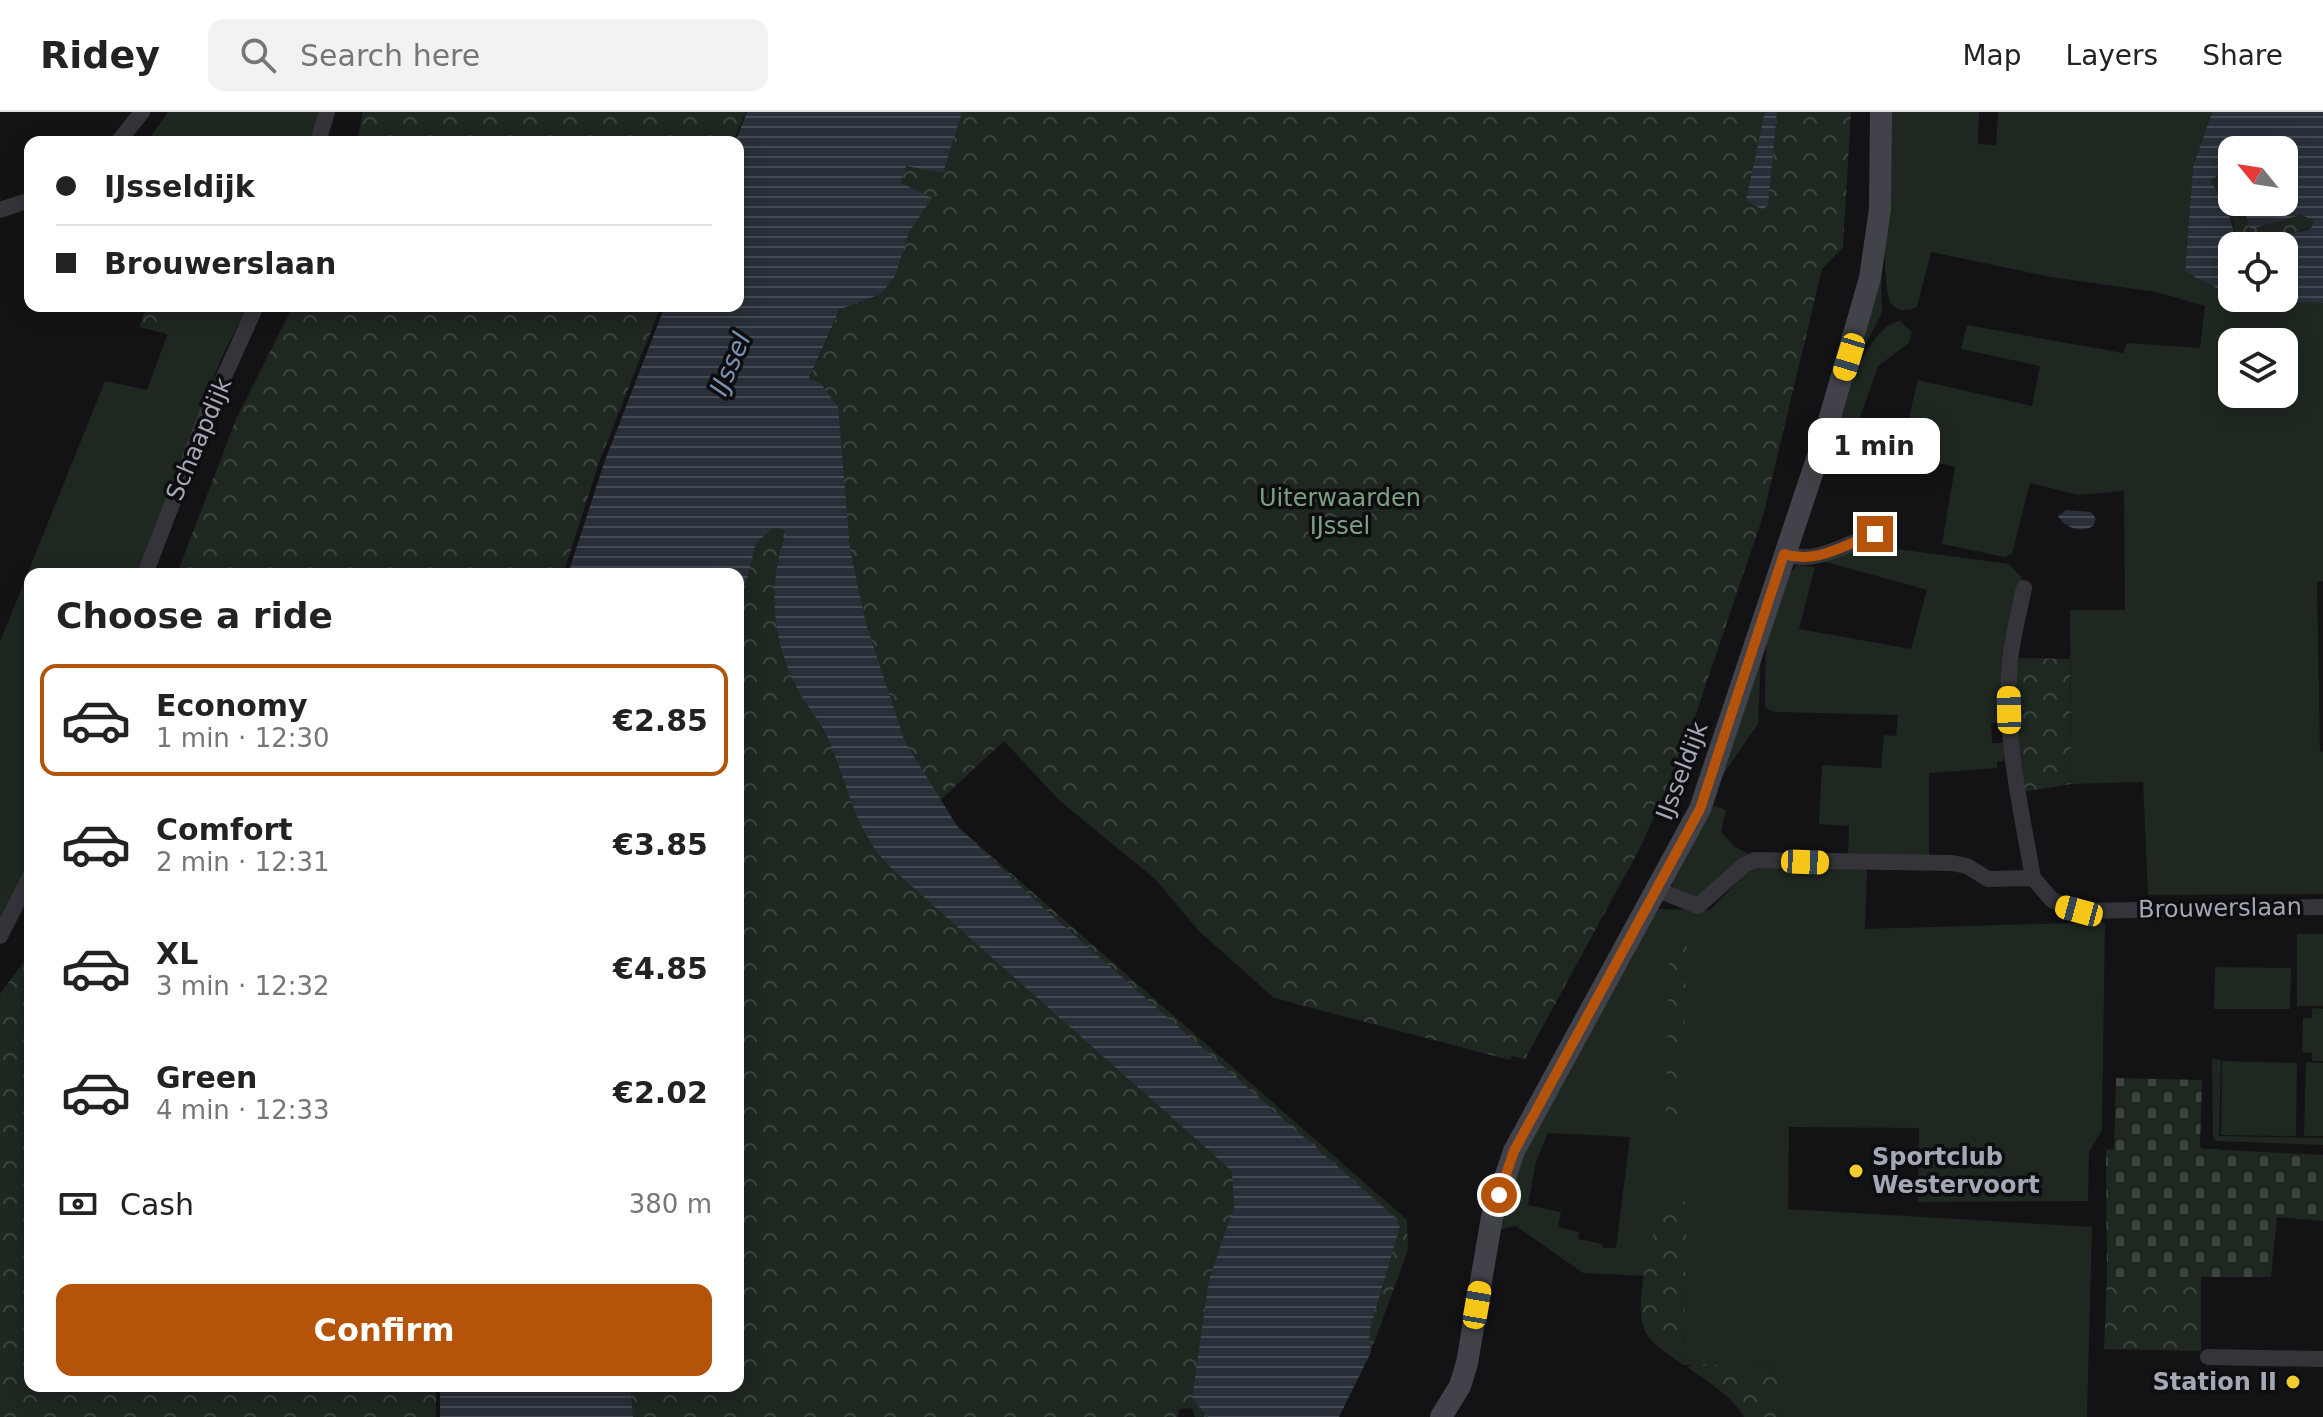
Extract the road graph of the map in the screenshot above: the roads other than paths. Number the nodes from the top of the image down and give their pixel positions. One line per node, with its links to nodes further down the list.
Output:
1 (142, 112): 4 (street)
2 (327, 112): 5 (street)
3 (1881, 112): 10 (street, IJsseldijk)
4 (123, 136)
5 (320, 136)
6 (24, 202): 7 (street)
7 (0, 210)
8 (253, 312): 11 (street, Schaapdijk)
9 (1875, 534): 10 (street)
10 (1784, 554): 15 (street, IJsseldijk)
11 (147, 568)
12 (2024, 588): 13 (street)
13 (2033, 878): 15 (street); 16 (street, Brouwerslaan)
14 (24, 889): 17 (street)
15 (1658, 890): 20 (street, IJsseldijk)
16 (2323, 907)
17 (0, 936)
18 (2208, 1357): 19 (street)
19 (2323, 1359)
20 (1441, 1417)

